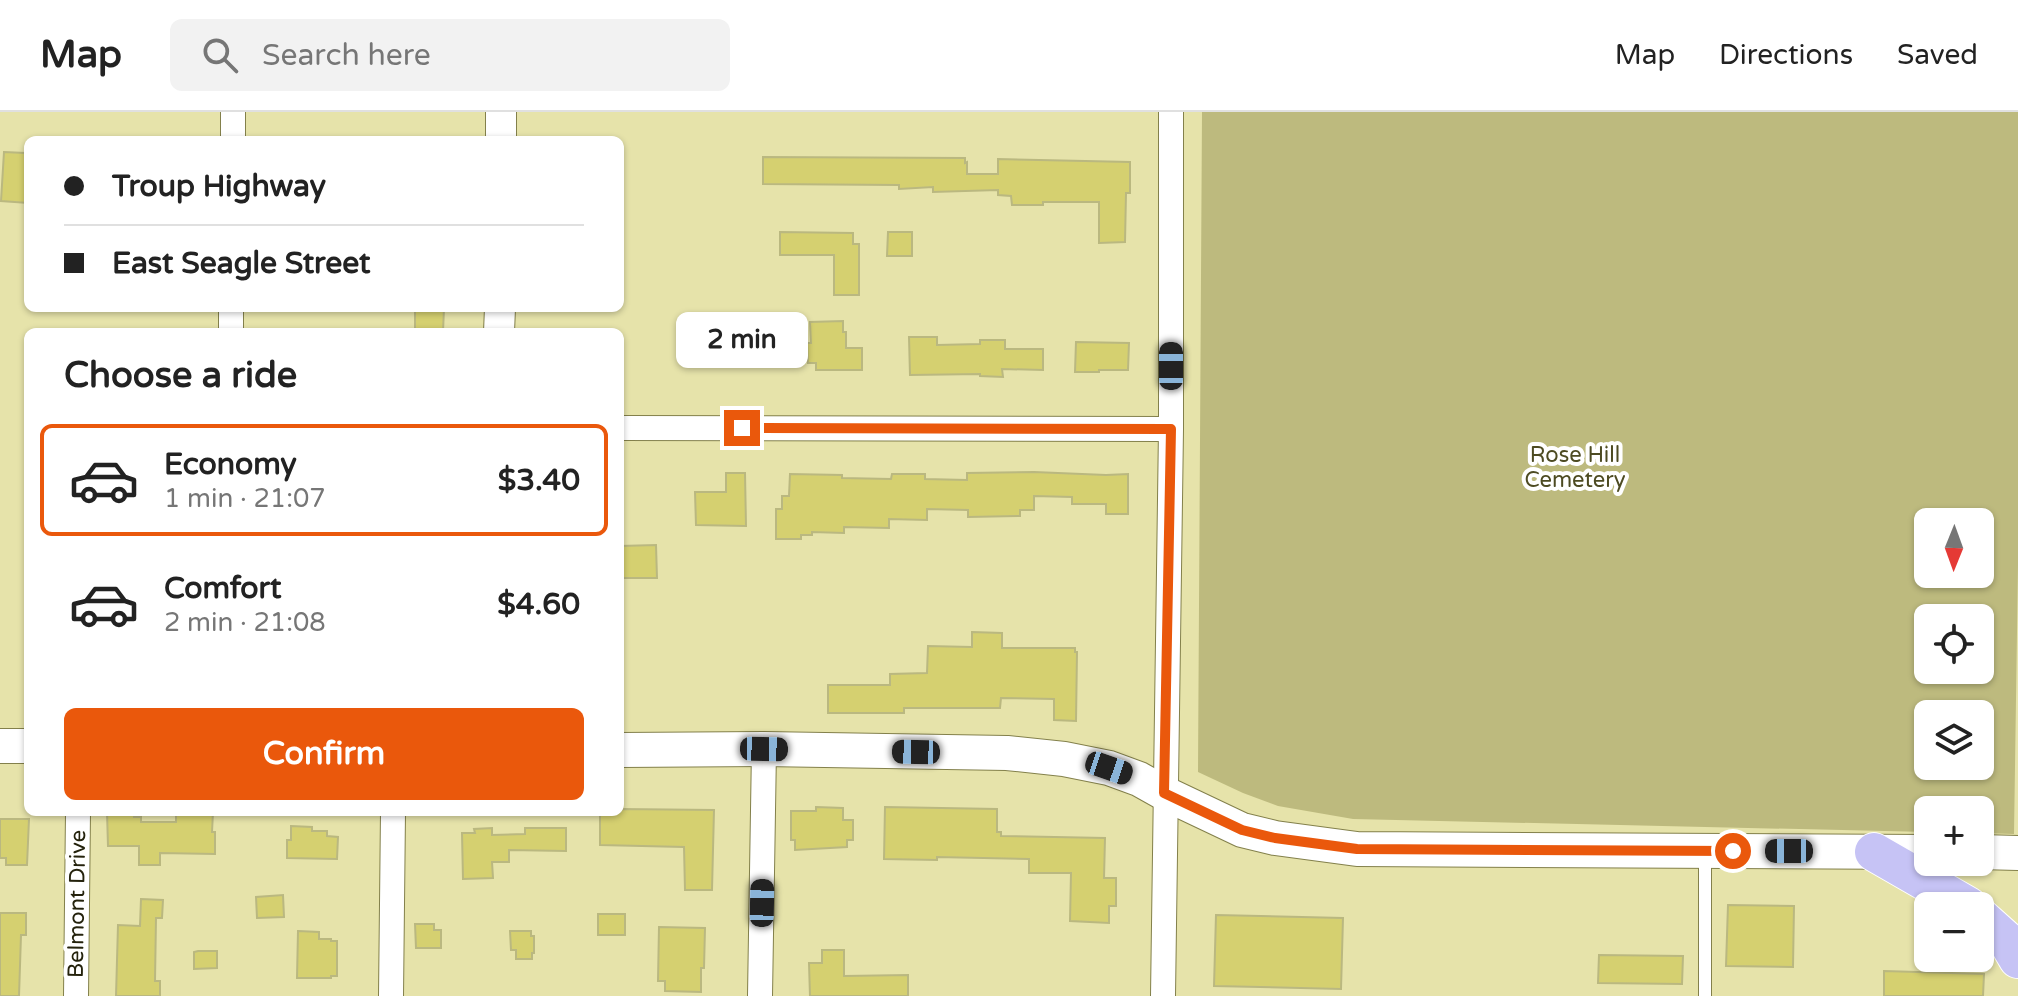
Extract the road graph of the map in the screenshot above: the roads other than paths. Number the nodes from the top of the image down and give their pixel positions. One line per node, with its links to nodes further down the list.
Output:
1 (233, 112): 4 (street)
2 (501, 112): 5 (street)
3 (1171, 112): 7 (street)
4 (233, 136)
5 (501, 136)
6 (624, 428): 7 (street)
7 (1171, 429): 12 (street)
8 (0, 746): 9 (main road)
9 (24, 746)
10 (764, 749): 11 (main road); 12 (main road); 25 (street)
11 (624, 750)
12 (1164, 793): 15 (main road); 26 (street)
13 (78, 816): 23 (street, Belmont Drive)
14 (393, 816): 24 (street)
15 (1705, 851): 16 (main road); 27 (lane)
16 (1874, 852): 17 (main road); 20 (main road)
17 (1914, 852)
18 (1994, 852): 19 (main road)
19 (2018, 853)
20 (1944, 892)
21 (1994, 930): 22 (main road)
22 (2018, 959)
23 (76, 996)
24 (391, 996)
25 (760, 996)
26 (1163, 996)
27 (1705, 996)

